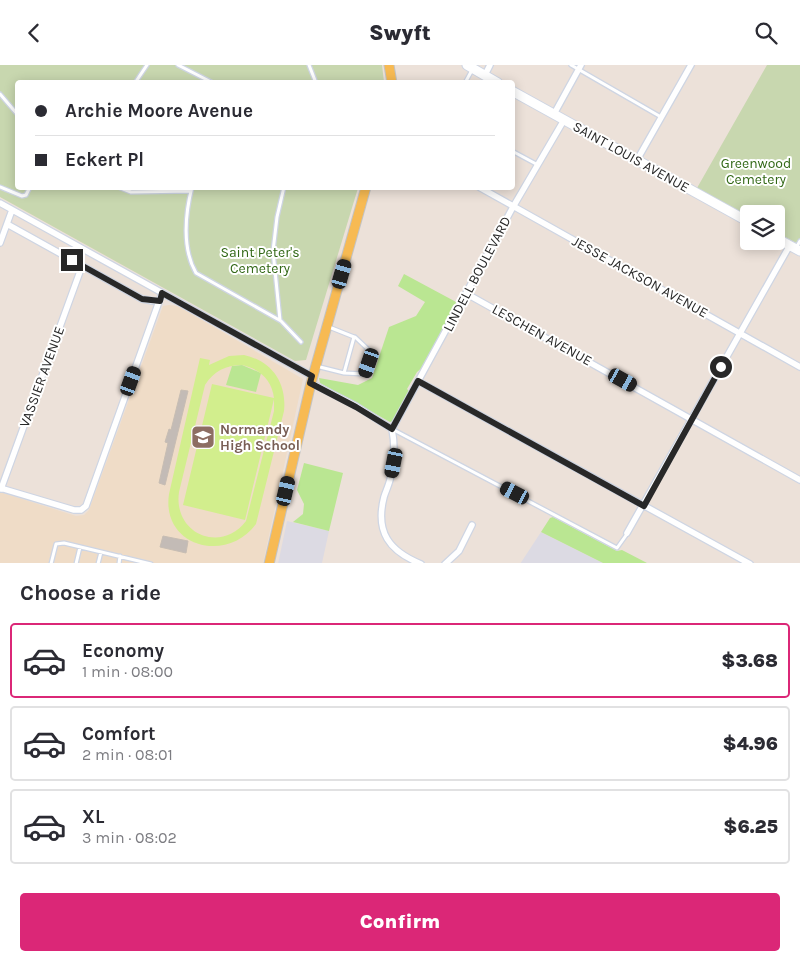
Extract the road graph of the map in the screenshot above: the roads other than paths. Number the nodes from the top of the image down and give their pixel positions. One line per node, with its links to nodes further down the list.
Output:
1 (147, 65): 11 (lane)
2 (178, 65): 12 (lane)
3 (309, 65): 13 (lane)
4 (389, 65): 14 (main road)
5 (490, 65): 10 (street)
6 (570, 65): 9 (lane)
7 (691, 65): 21 (street)
8 (470, 67): 10 (street); 15 (lane)
9 (579, 67): 20 (street); 21 (lane)
10 (484, 75): 16 (street)
11 (137, 80)
12 (207, 80)
13 (315, 80)
14 (392, 80)
15 (466, 80)
16 (493, 80)
17 (515, 93): 20 (street, SAINT LOUIS AVENUE)
18 (0, 94): 19 (lane)
19 (15, 112)
20 (554, 114): 22 (street, SAINT LOUIS AVENUE)
21 (662, 117): 24 (street)
22 (564, 120): 24 (street, SAINT LOUIS AVENUE); 25 (street, LINDELL BOULEVARD)
23 (515, 153): 25 (lane)
24 (637, 160): 37 (street, SAINT LOUIS AVENUE)
25 (538, 165): 35 (street, LINDELL BOULEVARD)
26 (0, 187): 27 (lane)
27 (28, 190)
28 (126, 190): 29 (lane)
29 (171, 190)
30 (191, 190): 45 (lane)
31 (283, 190): 45 (lane)
32 (365, 190): 46 (main road)
33 (484, 190): 35 (street, JESSE JACKSON AVENUE)
34 (0, 203): 36 (street)
35 (513, 207): 43 (street, LINDELL BOULEVARD); 47 (street, JESSE JACKSON AVENUE)
36 (12, 210): 38 (street); 42 (street)
37 (740, 217)
38 (7, 224): 39 (street); 41 (street)
39 (0, 243)
40 (796, 246): 47 (street)
41 (82, 266): 44 (street); 58 (street, VASSIER AVENUE)
42 (162, 293): 44 (street); 53 (street)
43 (466, 293): 54 (street, LINDELL BOULEVARD); 55 (street, LESCHEN AVENUE)
44 (160, 301): 58 (street)
45 (280, 321): 49 (lane)
46 (327, 326): 48 (lane); 50 (main road)
47 (740, 333): 51 (street, JESSE JACKSON AVENUE); 55 (street)
48 (354, 337): 52 (lane); 52 (lane)
49 (301, 342)
50 (315, 366): 52 (lane); 53 (main road)
51 (800, 367)
52 (344, 373)
53 (311, 379): 56 (street); 71 (main road)
54 (418, 381): 56 (street, LINDELL BOULEVARD); 59 (street)
55 (692, 419): 57 (street, LESCHEN AVENUE); 59 (street)
56 (392, 429): 61 (lane); 72 (street)
57 (800, 480)
58 (1, 489)
59 (644, 506): 61 (street); 74 (street)
60 (472, 525): 73 (street)
61 (627, 533)
62 (80, 547): 63 (lane); 66 (lane); 67 (lane)
63 (101, 552): 64 (lane); 68 (lane)
64 (120, 556): 65 (lane); 69 (lane)
65 (139, 562): 70 (lane)
66 (51, 563)
67 (76, 563)
68 (98, 563)
69 (119, 563)
70 (151, 563)
71 (269, 563)
72 (420, 563)
73 (445, 563)
74 (750, 563)

